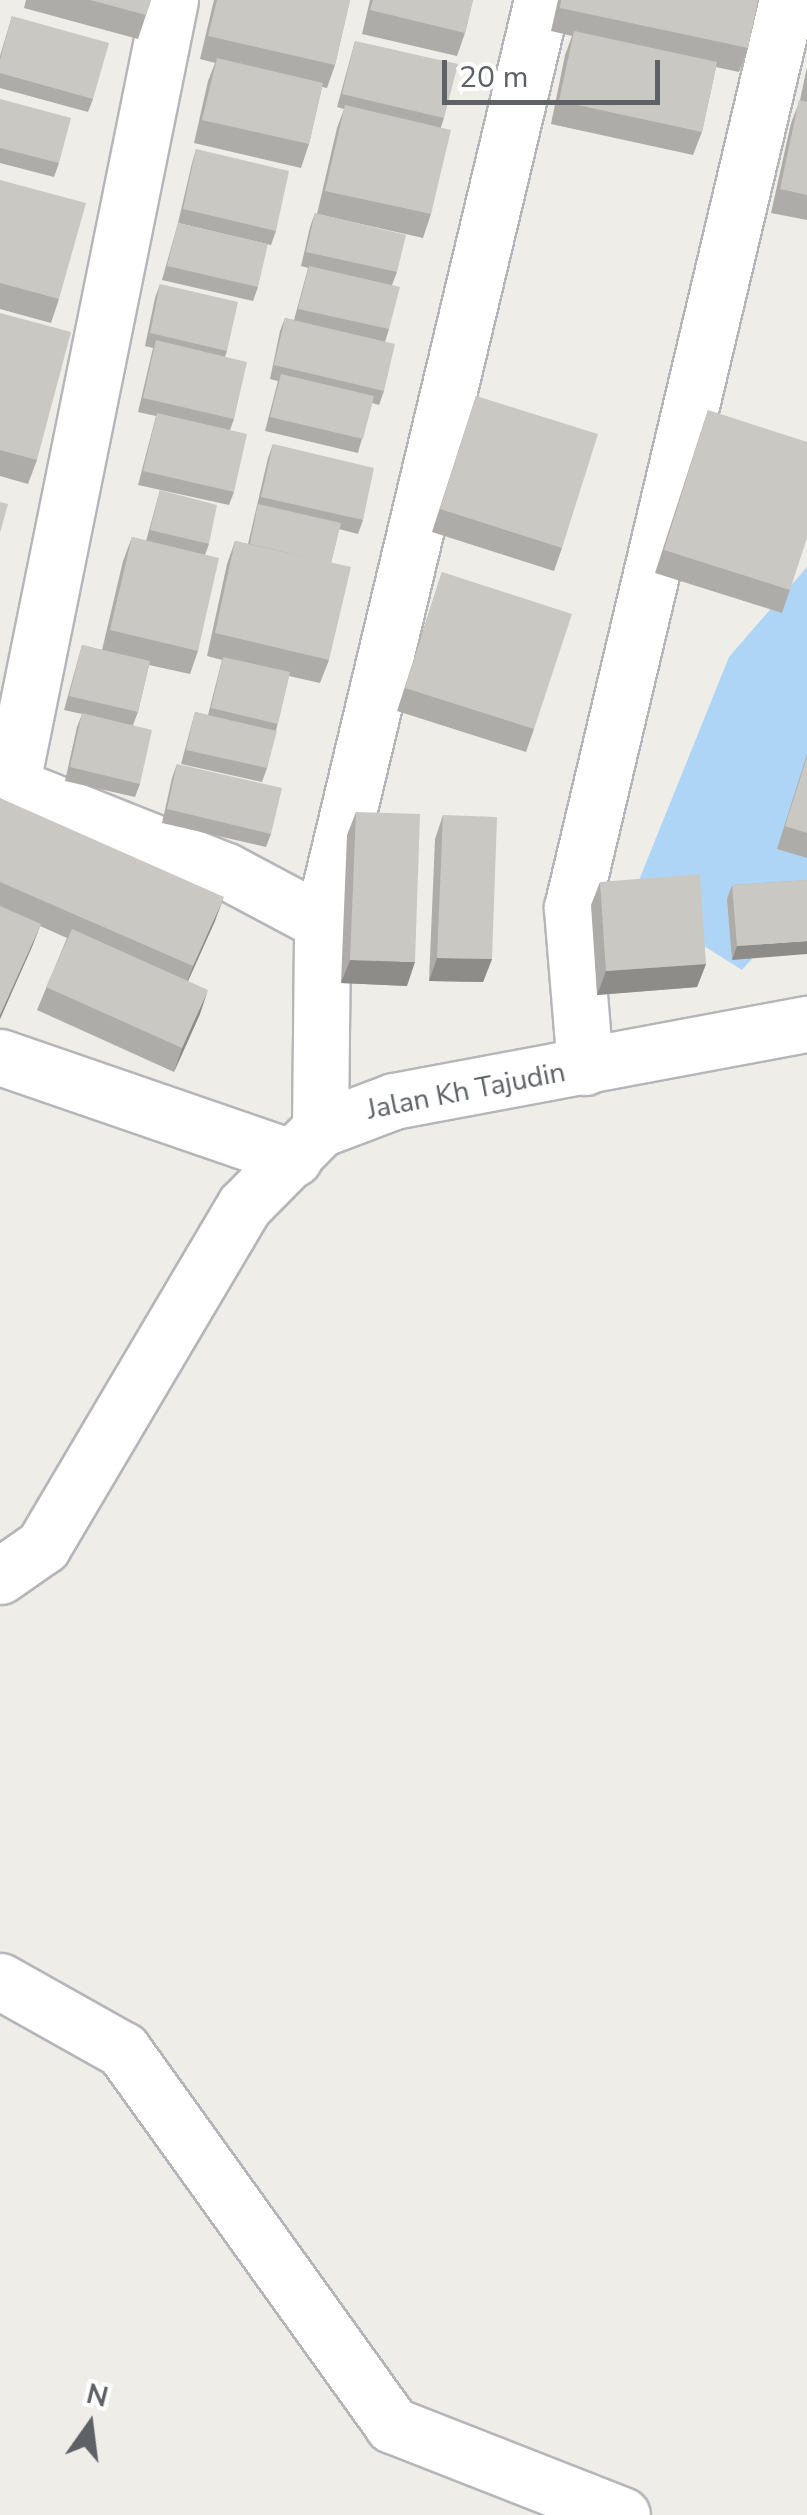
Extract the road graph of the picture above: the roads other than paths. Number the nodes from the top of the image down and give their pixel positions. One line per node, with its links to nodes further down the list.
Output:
1 (170, 0): 4 (street)
2 (542, 0): 4 (street)
3 (787, 0): 7 (street)
4 (322, 922): 8 (street)
5 (807, 1024): 7 (street, Jalan Kh Tajudin)
6 (0, 1056): 8 (street)
7 (585, 1068): 8 (street, Jalan Kh Tajudin)
8 (307, 1144): 9 (street, Jalan Kh Tajudin)
9 (0, 1576)
10 (0, 1982): 11 (street)
11 (610, 2513)

